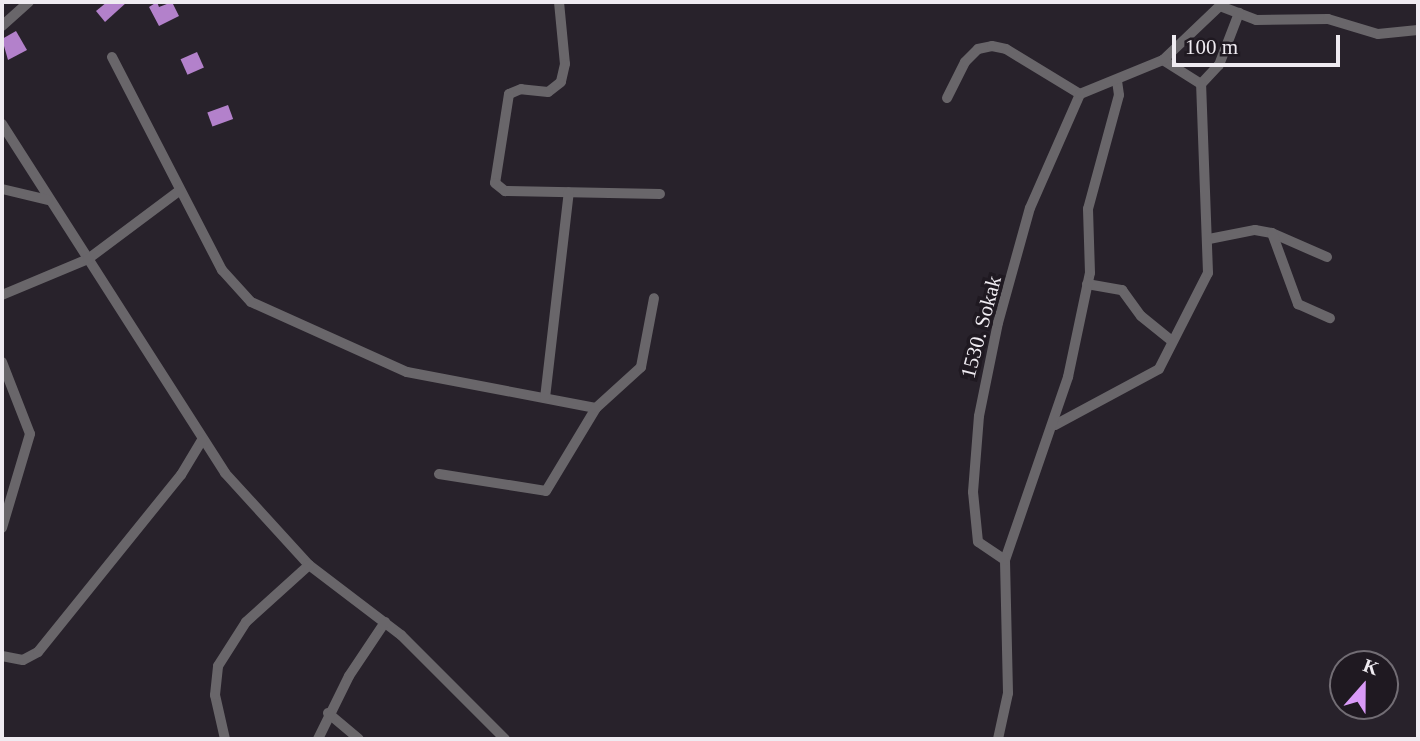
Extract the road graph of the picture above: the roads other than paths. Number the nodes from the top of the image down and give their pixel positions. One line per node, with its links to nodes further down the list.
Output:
1 (29, 2): 5 (street)
2 (559, 2): 16 (street)
3 (1222, 4): 4 (street); 8 (street)
4 (1239, 13): 6 (street); 10 (street)
5 (2, 26)
6 (1418, 30)
7 (112, 57): 15 (street)
8 (1163, 60): 9 (street); 10 (street)
9 (1117, 80): 11 (street); 23 (street)
10 (1200, 84): 20 (street)
11 (1080, 94): 12 (street); 35 (street, 1530. Sokak)
12 (947, 98)
13 (2, 124): 18 (street)
14 (2, 189): 18 (street)
15 (179, 191): 22 (street); 29 (street)
16 (569, 192): 17 (street); 29 (street)
17 (660, 194)
18 (48, 200): 22 (street)
19 (1272, 233): 20 (street); 21 (street); 26 (street)
20 (1209, 239): 27 (street)
21 (1327, 257)
22 (88, 259): 24 (street); 32 (street)
23 (1087, 284): 27 (street); 31 (street)
24 (2, 295)
25 (654, 298): 30 (street)
26 (1330, 318)
27 (1171, 340): 31 (street)
28 (2, 362): 34 (street)
29 (545, 398): 30 (street)
30 (596, 408): 33 (street)
31 (1055, 425): 35 (street)
32 (202, 440): 36 (street); 38 (street)
33 (439, 474)
34 (2, 528)
35 (1005, 560): 44 (street)
36 (309, 565): 37 (street); 40 (street)
37 (385, 622): 39 (street); 43 (street)
38 (2, 656)
39 (328, 713): 41 (street); 42 (street)
40 (225, 739)
41 (318, 739)
42 (359, 739)
43 (505, 739)
44 (998, 739)

